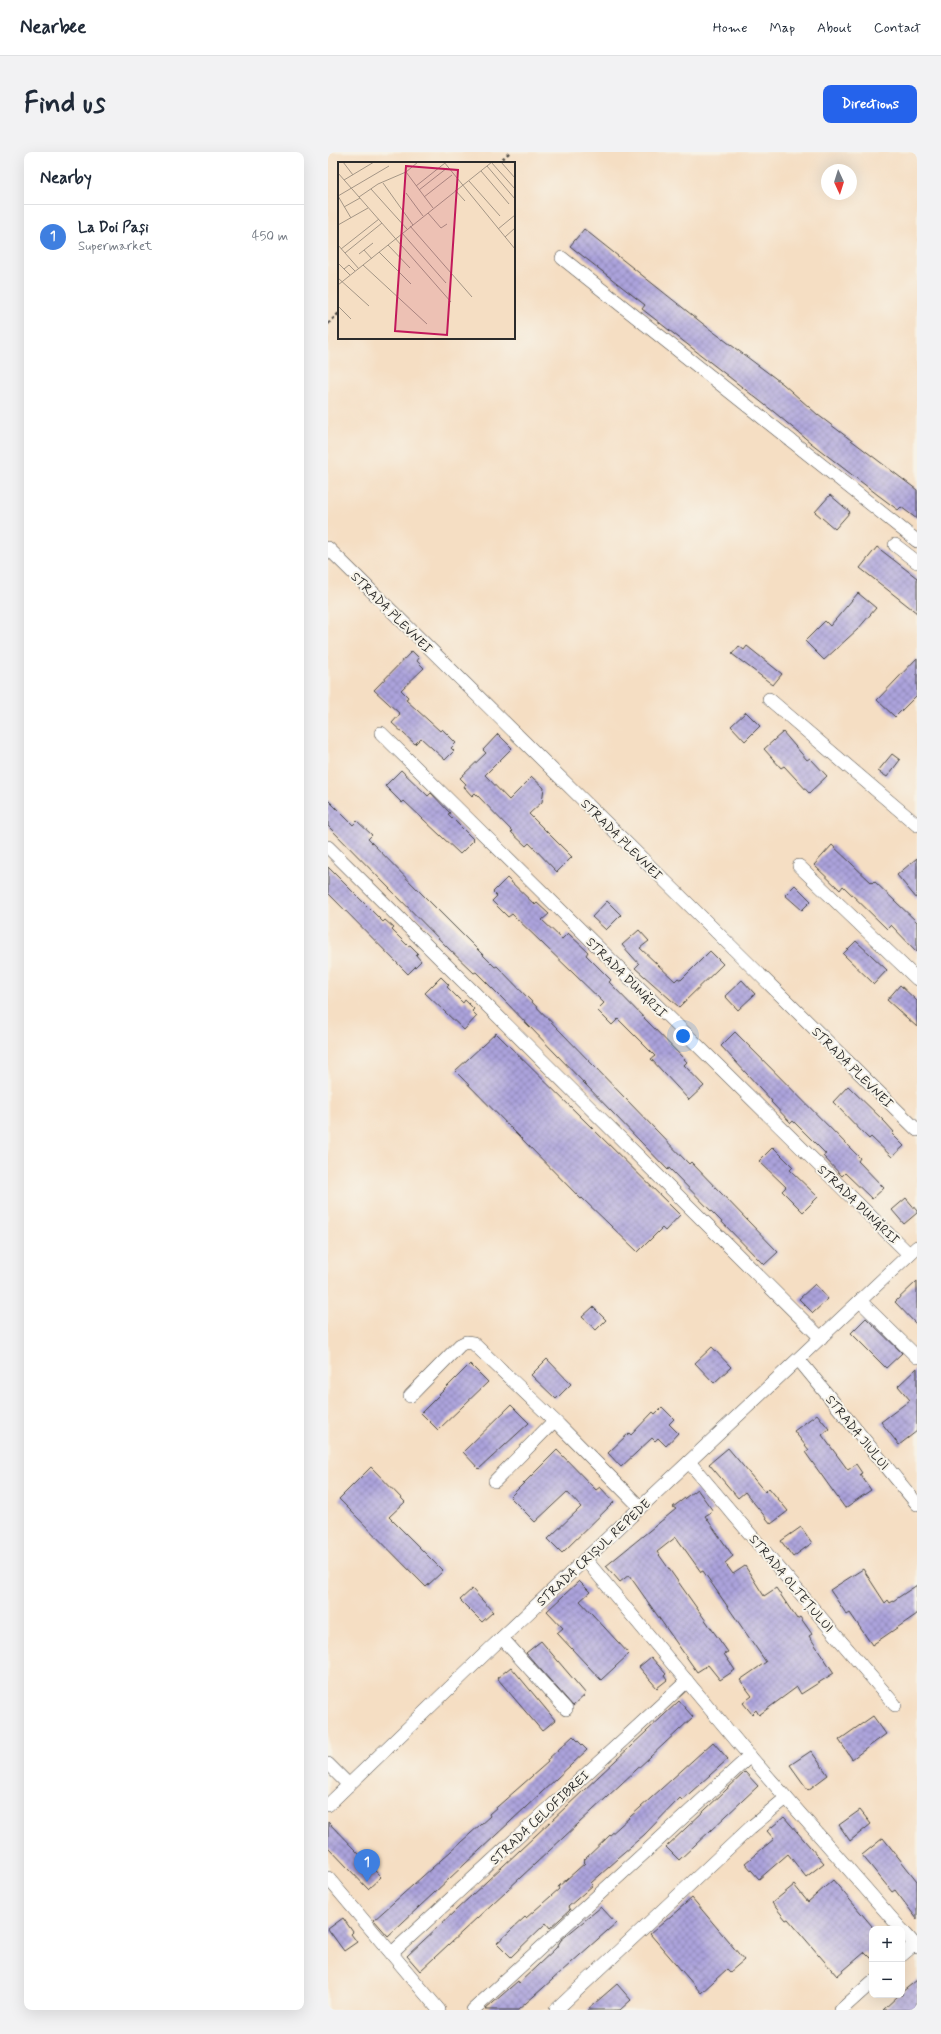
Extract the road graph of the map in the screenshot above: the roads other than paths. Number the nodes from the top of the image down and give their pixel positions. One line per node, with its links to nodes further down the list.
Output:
1 (562, 258): 2 (street)
2 (917, 541)
3 (895, 544): 5 (street)
4 (328, 548): 12 (street, STRADA PLEVNEI)
5 (917, 562)
6 (768, 699): 8 (street)
7 (381, 733): 13 (street, STRADA DUNĂRII)
8 (917, 825)
9 (328, 847): 15 (street)
10 (799, 866): 11 (street)
11 (917, 979)
12 (917, 1130)
13 (913, 1250): 14 (street, STRADA CRIȘUL REPEDE)
14 (860, 1301): 15 (street, STRADA CRIȘUL REPEDE); 16 (street)
15 (821, 1338): 17 (street, STRADA CRIȘUL REPEDE)
16 (917, 1357)
17 (799, 1360): 20 (street, STRADA CRIȘUL REPEDE); 22 (street, STRADA JIULUI)
18 (410, 1396): 19 (street)
19 (554, 1421): 21 (street); 23 (street)
20 (689, 1462): 23 (street, STRADA CRIȘUL REPEDE); 27 (street, STRADA OLTEȚULUI)
21 (494, 1481)
22 (917, 1504)
23 (640, 1507): 24 (street, STRADA CRIȘUL REPEDE)
24 (585, 1559): 25 (street, STRADA CRIȘUL REPEDE); 26 (street)
25 (502, 1638): 28 (street); 31 (street, STRADA CRIȘUL REPEDE)
26 (687, 1681): 29 (street); 38 (street, STRADA CELOFIBREI)
27 (895, 1705)
28 (566, 1709)
29 (750, 1756): 32 (street); 42 (street)
30 (328, 1764): 31 (street)
31 (349, 1785): 33 (street, STRADA CRIȘUL REPEDE)
32 (786, 1798): 35 (street); 43 (street)
33 (328, 1805)
34 (328, 1878): 38 (street)
35 (898, 1926)
36 (905, 1933): 37 (street)
37 (916, 1946): 39 (street)
38 (392, 1953): 41 (street)
39 (905, 1953)
40 (869, 1985): 44 (street)
41 (439, 2010)
42 (472, 2010)
43 (556, 2010)
44 (841, 2010)

